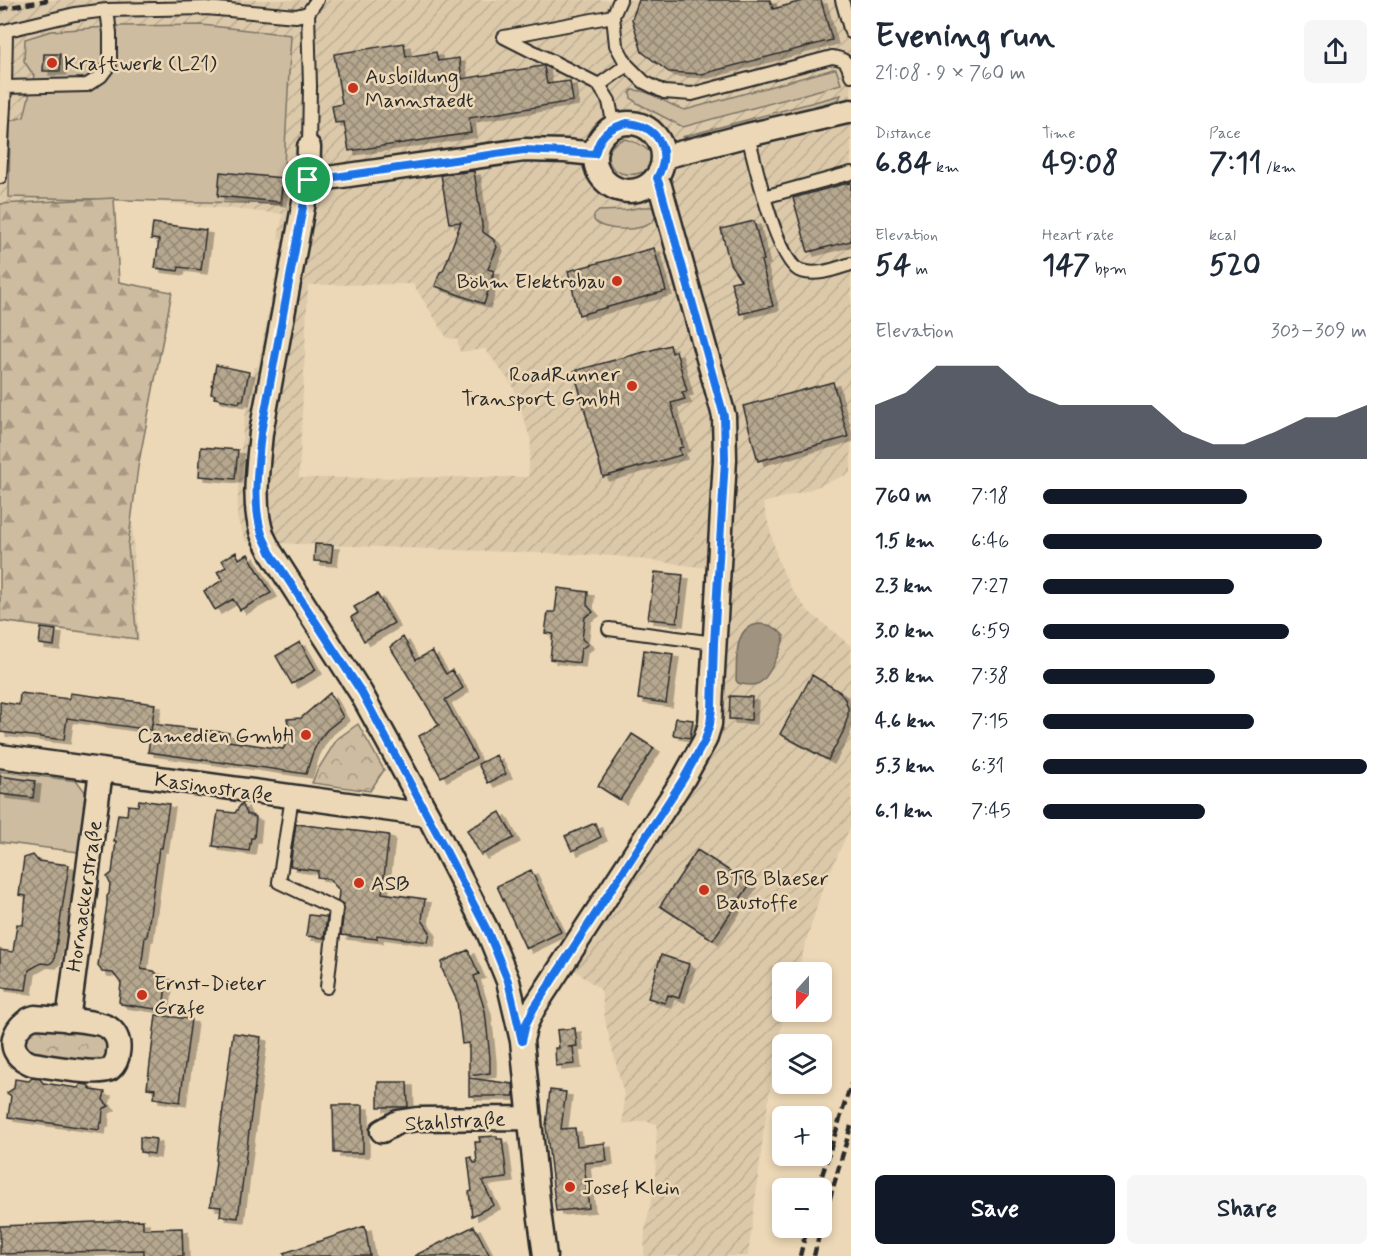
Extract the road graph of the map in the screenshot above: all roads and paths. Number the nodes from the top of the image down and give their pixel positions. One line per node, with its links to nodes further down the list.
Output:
1 (76, 0): 7 (lane)
2 (317, 0): 8 (lane)
3 (620, 0): 9 (lane)
4 (842, 0): 11 (lane)
5 (207, 4): 6 (lane); 8 (lane)
6 (107, 10): 7 (lane); 15 (lane)
7 (75, 14): 10 (lane)
8 (308, 14): 19 (lane)
9 (613, 16): 12 (lane); 14 (lane)
10 (3, 32): 15 (lane)
11 (851, 32)
12 (627, 65): 13 (lane); 14 (lane)
13 (851, 75)
14 (599, 85): 17 (lane)
15 (5, 87): 23 (lane)
16 (851, 111): 18 (street)
17 (616, 126): 20 (street); 21 (street)
18 (748, 135): 21 (street); 26 (lane)
19 (309, 147): 25 (street)
20 (595, 154): 24 (street); 25 (street)
21 (664, 157): 24 (street)
22 (851, 173): 26 (lane)
23 (0, 177)
24 (657, 178): 29 (street)
25 (308, 180): 33 (street)
26 (764, 197): 27 (lane)
27 (851, 264)
28 (609, 629): 29 (lane)
29 (714, 643): 36 (street)
30 (0, 756): 31 (street, Kasinostraße)
31 (101, 771): 32 (street, Kasinostraße); 35 (street, Hornackerstraße)
32 (292, 797): 33 (street, Kasinostraße); 34 (lane)
33 (428, 815): 36 (street)
34 (327, 987)
35 (68, 1020)
36 (522, 1041): 37 (street)
37 (530, 1118): 38 (street, Stahlstraße); 39 (street)
38 (382, 1131)
39 (546, 1256)

